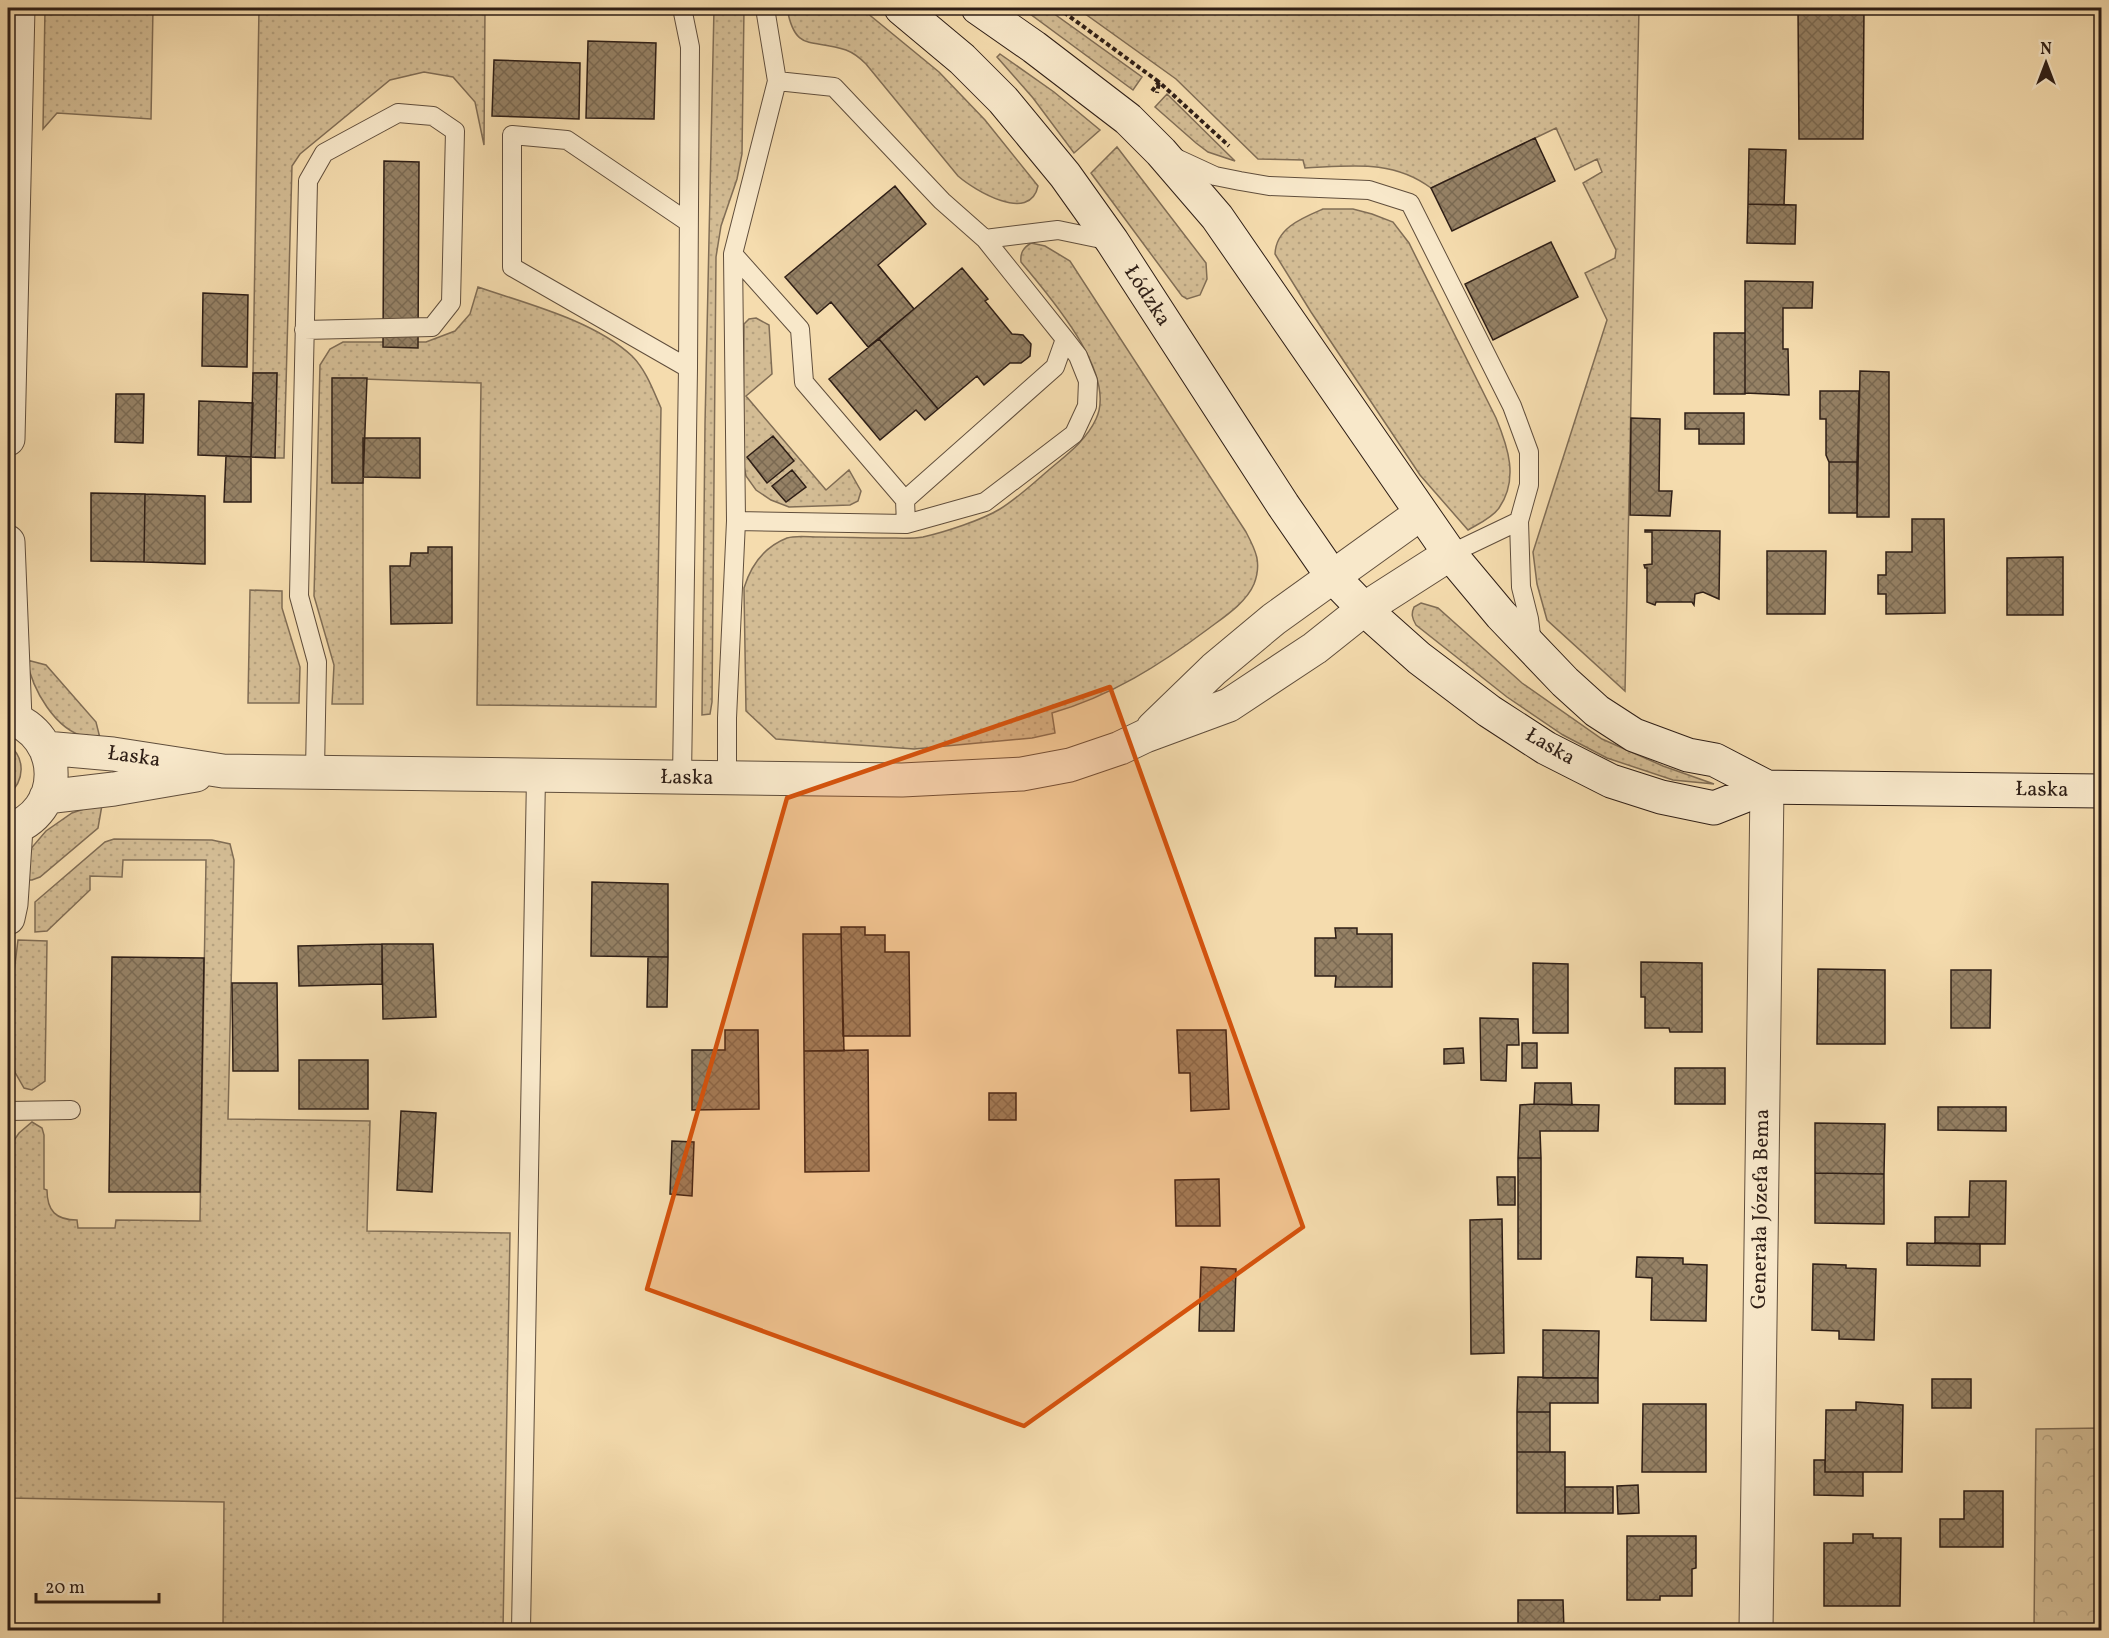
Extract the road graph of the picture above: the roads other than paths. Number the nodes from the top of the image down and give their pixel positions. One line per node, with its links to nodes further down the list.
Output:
1 (18, 8): 15 (street)
2 (682, 8): 8 (lane)
3 (765, 8): 6 (lane)
4 (901, 8): 10 (street, Łódzka)
5 (978, 8): 7 (street)
6 (777, 81): 9 (lane); 11 (lane)
7 (1161, 152): 17 (street); 19 (lane)
8 (688, 222): 14 (lane); 14 (lane)
9 (985, 239): 10 (lane); 13 (lane)
10 (1112, 242): 23 (street, Łódzka)
11 (733, 254): 16 (lane); 18 (lane)
12 (304, 330): 12 (lane); 30 (lane)
13 (1065, 339): 16 (lane); 20 (lane)
14 (688, 368): 32 (lane)
15 (8, 439)
16 (905, 500): 20 (lane)
17 (1420, 514): 22 (street, Łaska); 23 (street, Łaska)
18 (736, 521): 20 (lane); 33 (lane)
19 (1519, 521): 22 (lane); 25 (lane)
20 (906, 524)
21 (8, 542): 26 (street)
22 (1450, 554): 24 (street, Łaska); 25 (street, Łaska)
23 (1332, 576): 24 (street, Łódzka); 27 (street, Łaska)
24 (1364, 609): 27 (street, Łaska); 34 (street, Łaska)
25 (1532, 647): 34 (street, Łaska)
26 (11, 718): 28 (street)
27 (1145, 736): 33 (street, Łaska)
28 (45, 748): 29 (street, Łaska); 36 (street)
29 (223, 771): 30 (street, Łaska); 36 (street, Łaska)
30 (315, 771): 31 (street, Łaska)
31 (536, 776): 32 (street, Łaska); 41 (lane)
32 (682, 778): 33 (street, Łaska)
33 (728, 778)
34 (1767, 787): 35 (street, Łaska); 42 (street, Generała Józefa Bema)
35 (2102, 791)
36 (46, 797): 37 (street)
37 (12, 829): 38 (street)
38 (8, 918)
39 (8, 1110): 40 (lane)
40 (71, 1110)
41 (521, 1630)
42 (1756, 1630)

